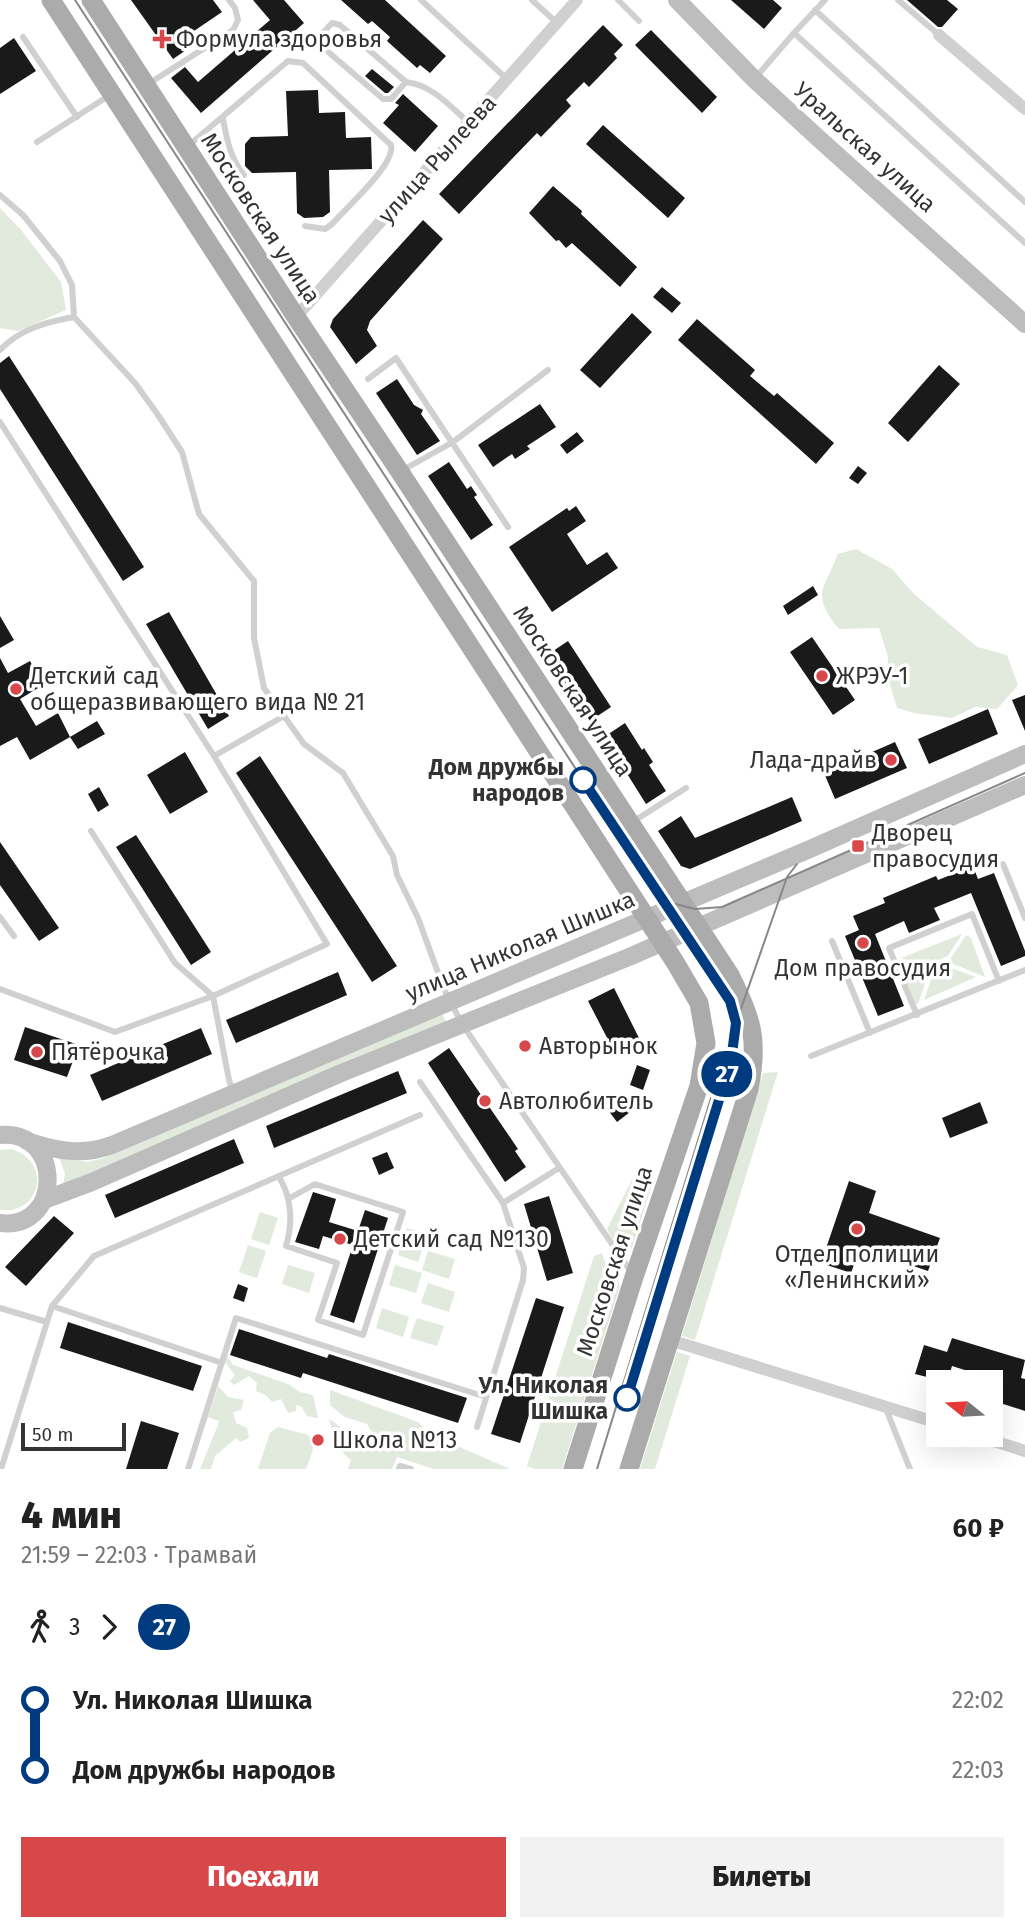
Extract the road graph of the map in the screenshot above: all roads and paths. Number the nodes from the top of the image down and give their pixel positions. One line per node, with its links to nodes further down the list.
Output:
1 (51, 0): 21 (main road, Московская улица)
2 (91, 0): 20 (main road, Московская улица)
3 (229, 0): 20 (lane)
4 (421, 0): 17 (lane)
5 (531, 0): 13 (lane)
6 (578, 0): 13 (street, улица Рылеева)
7 (618, 0): 12 (lane)
8 (677, 0): 18 (main road, Уральская улица)
9 (825, 0): 11 (lane)
10 (898, 0): 15 (lane)
11 (815, 9): 14 (lane); 30 (lane)
12 (639, 21)
13 (557, 23): 17 (street, улица Рылеева)
14 (794, 33): 18 (lane); 32 (lane)
15 (939, 35): 22 (street)
16 (23, 37): 23 (lane)
17 (508, 79): 25 (street, улица Рылеева)
18 (754, 79): 35 (main road, Уральская улица)
19 (407, 82): 19 (lane); 25 (lane)
20 (146, 85): 27 (main road, Московская улица)
21 (112, 94): 23 (lane); 54 (main road, Московская улица)
22 (1025, 109)
23 (77, 117): 26 (lane)
24 (223, 119): 27 (lane); 28 (lane); 31 (lane)
25 (469, 123): 34 (street, улица Рылеева)
26 (37, 142)
27 (187, 147): 34 (main road, Московская улица)
28 (244, 175)
29 (0, 195): 33 (lane)
30 (1025, 202)
31 (304, 226)
32 (1025, 243)
33 (74, 317): 36 (lane); 43 (lane)
34 (296, 317): 41 (main road, Московская улица)
35 (1025, 324)
36 (0, 350)
37 (548, 370): 40 (lane)
38 (368, 379): 40 (lane)
39 (0, 422): 45 (lane)
40 (453, 442): 41 (lane); 42 (lane)
41 (400, 472): 48 (main road, Московская улица)
42 (508, 527)
43 (284, 716): 45 (lane); 63 (lane)
44 (1025, 754): 51 (main road, улица Николая Шишка)
45 (215, 756): 62 (lane)
46 (1025, 785): 55 (main road)
47 (686, 788): 48 (lane)
48 (630, 824): 51 (main road, Московская улица)
49 (91, 831): 62 (lane)
50 (1003, 864): 53 (lane)
51 (683, 904): 54 (main road, улица Николая Шишка); 55 (main road, Московская улица)
52 (0, 916): 56 (lane)
53 (1025, 918)
54 (648, 919): 58 (main road, Московская улица); 63 (main road, улица Николая Шишка)
55 (698, 927): 58 (main road); 84 (main road, Московская улица)
56 (14, 936)
57 (832, 941): 66 (lane)
58 (663, 942): 65 (main road); 80 (main road, Московская улица)
59 (1025, 970): 60 (lane)
60 (999, 981): 64 (lane); 64 (lane)
61 (0, 989): 62 (lane)
62 (213, 996): 69 (lane)
63 (450, 1001): 65 (lane); 69 (main road, улица Николая Шишка)
64 (916, 1015): 66 (lane)
65 (462, 1024): 73 (lane); 76 (main road)
66 (870, 1033): 67 (lane)
67 (811, 1056)
68 (420, 1082): 77 (lane)
69 (234, 1093): 72 (main road, улица Николая Шишка)
70 (420, 1115): 74 (lane)
71 (2, 1134): 72 (main road, улица Николая Шишка)
72 (27, 1141): 76 (main road)
73 (559, 1168): 77 (lane); 80 (lane)
74 (279, 1177): 75 (lane); 81 (lane)
75 (288, 1199): 75 (lane)
76 (44, 1200): 78 (main road)
77 (503, 1203): 86 (lane)
78 (9, 1223): 79 (main road)
79 (0, 1241)
80 (634, 1277): 96 (main road, Московская улица)
81 (51, 1306): 83 (lane); 85 (lane)
82 (0, 1308): 83 (lane)
83 (47, 1322): 92 (lane)
84 (670, 1340): 87 (street); 97 (main road, Московская улица)
85 (222, 1363): 86 (lane); 93 (lane)
86 (486, 1397): 89 (lane)
87 (885, 1407): 88 (street); 98 (lane)
88 (926, 1419)
89 (477, 1427)
90 (1003, 1444): 91 (street)
91 (1025, 1451)
92 (1, 1469)
93 (188, 1469)
94 (399, 1469): 95 (lane)
95 (411, 1469)
96 (573, 1469)
97 (629, 1469)
98 (910, 1469)

